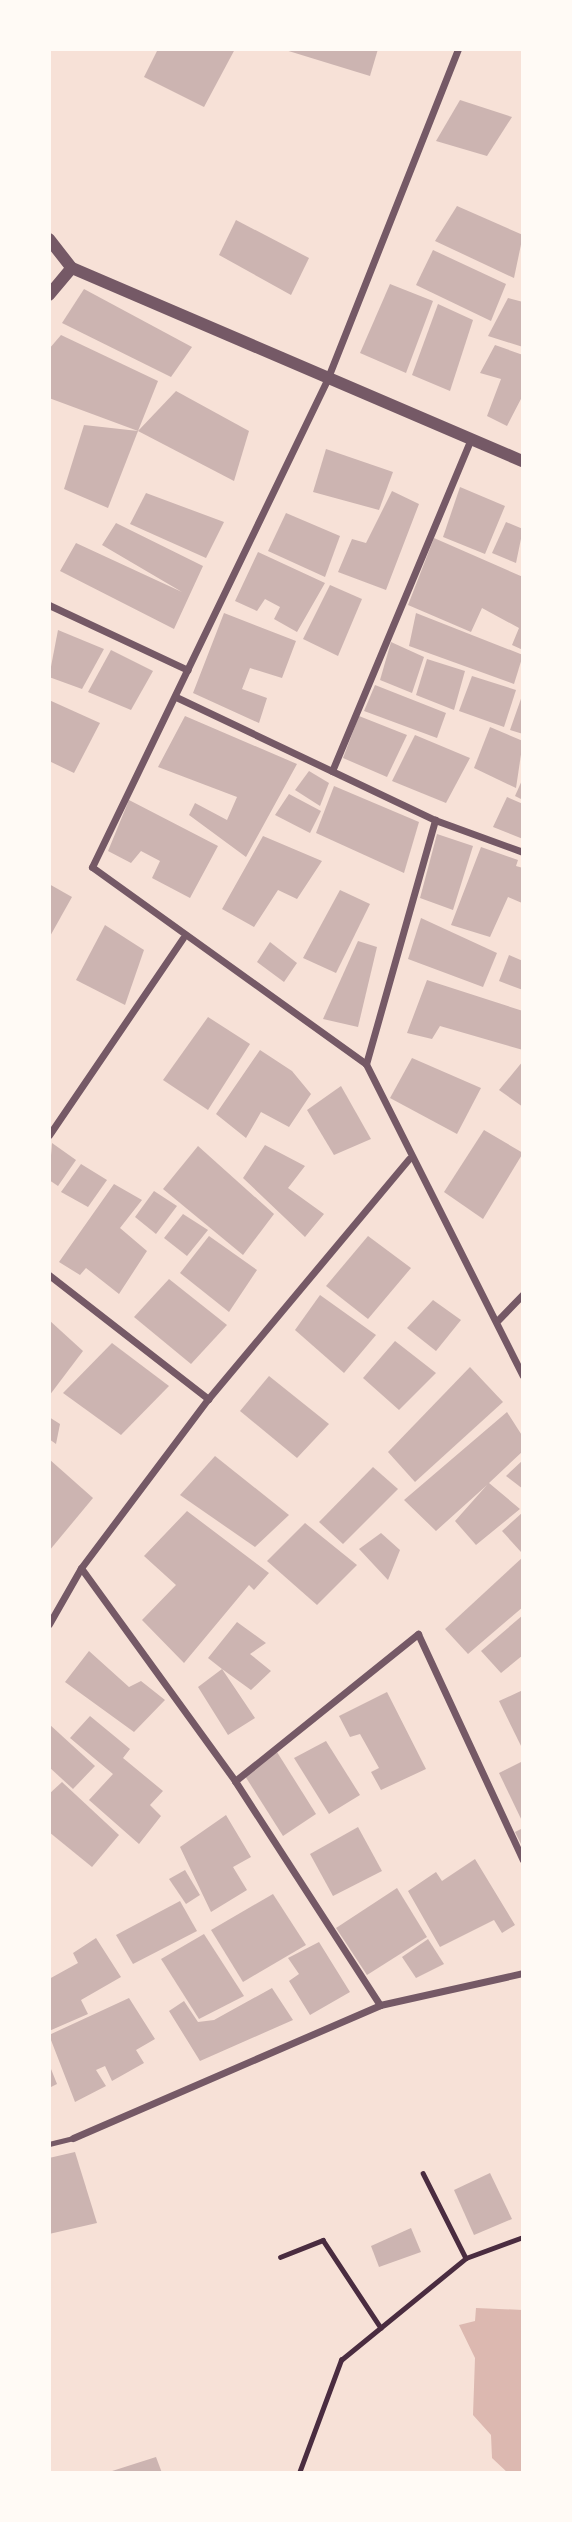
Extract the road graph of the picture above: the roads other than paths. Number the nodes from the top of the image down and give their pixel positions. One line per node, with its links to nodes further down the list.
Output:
1 (458, 49): 5 (street)
2 (49, 239): 3 (street)
3 (72, 268): 4 (street); 5 (street)
4 (49, 295)
5 (328, 378): 6 (street); 9 (street)
6 (471, 438): 7 (street); 11 (street)
7 (523, 461)
8 (49, 605): 9 (street)
9 (188, 670): 10 (street)
10 (176, 697): 11 (street); 14 (street)
11 (332, 771): 12 (street)
12 (435, 820): 13 (street); 15 (street)
13 (523, 852)
14 (183, 938): 15 (street); 16 (street)
15 (366, 1064): 17 (street)
16 (49, 1135)
17 (409, 1159): 20 (street); 22 (street)
18 (49, 1275): 22 (street)
19 (523, 1294): 20 (street)
20 (498, 1320): 21 (street)
21 (523, 1376)
22 (208, 1399): 23 (street)
23 (81, 1568): 24 (street); 25 (street)
24 (49, 1623)
25 (235, 1781): 26 (street); 28 (street)
26 (523, 1860)
27 (523, 1973): 28 (street)
28 (380, 2005): 29 (street)
29 (73, 2138): 30 (lane)
30 (49, 2144)

